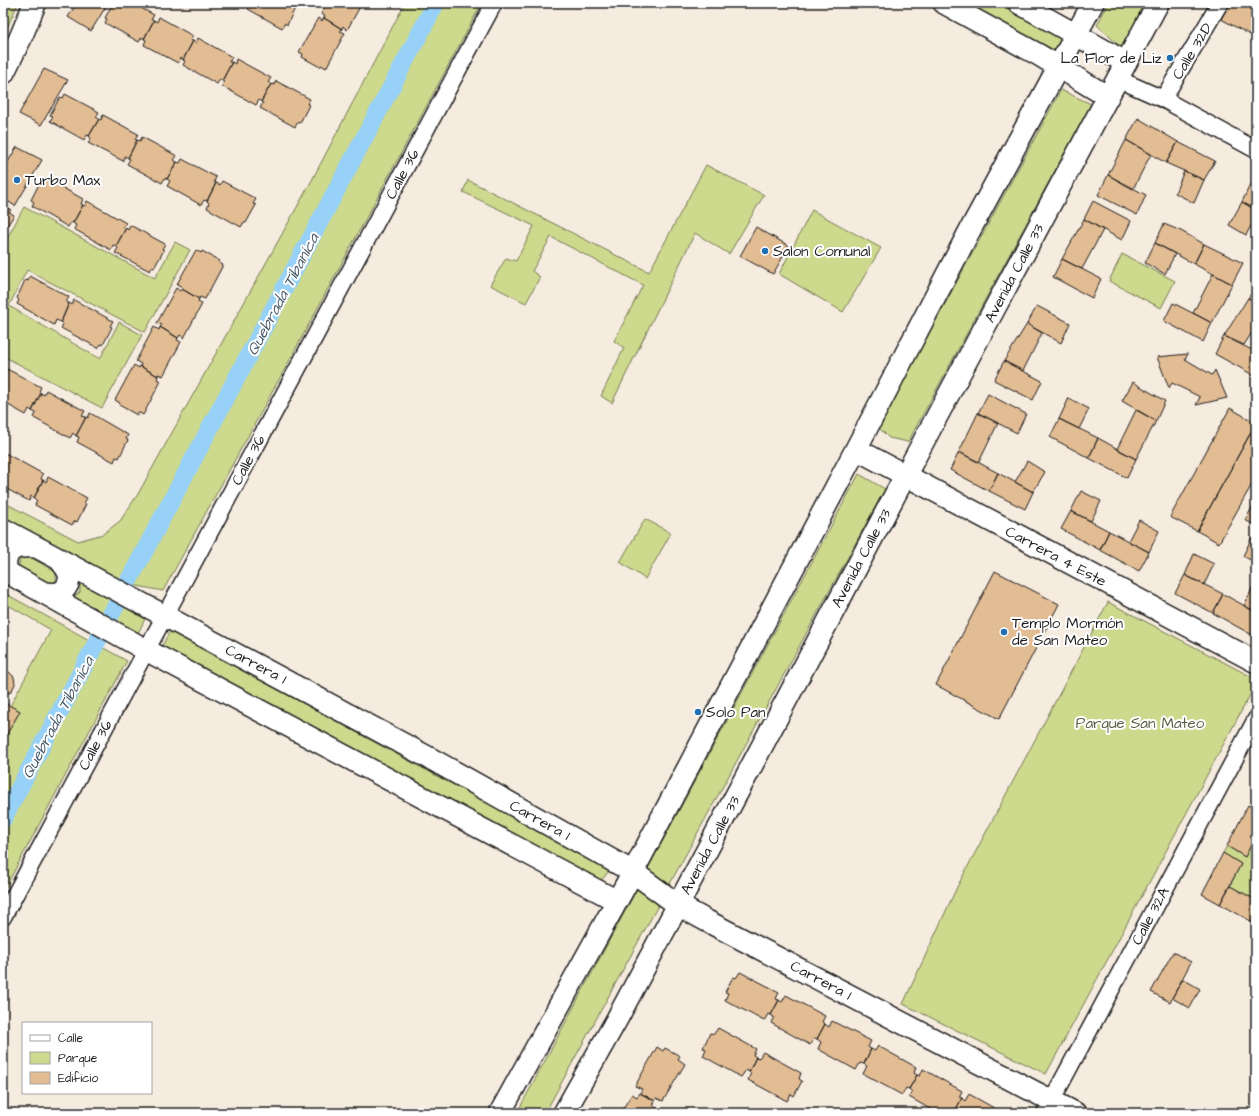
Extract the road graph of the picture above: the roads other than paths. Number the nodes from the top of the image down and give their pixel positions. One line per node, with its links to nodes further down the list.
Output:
1 (35, 3): 11 (main road)
2 (494, 3): 23 (street, Calle 36)
3 (944, 3): 10 (street)
4 (1019, 3): 8 (street)
5 (1093, 3): 8 (street)
6 (1158, 3): 9 (street, Avenida Calle 33)
7 (1220, 3): 14 (street, Calle 32D)
8 (1076, 35): 9 (street); 10 (street)
9 (1125, 62): 12 (street); 13 (street, Avenida Calle 33)
10 (1059, 67): 13 (street); 16 (street)
11 (3, 73)
12 (1128, 83): 13 (street); 14 (street)
13 (1108, 97): 17 (street, Avenida Calle 33)
14 (1163, 99): 15 (street)
15 (1256, 150)
16 (856, 450): 17 (street, Carrera 4 Este); 27 (street)
17 (905, 476): 25 (street, Carrera 4 Este); 29 (street, Avenida Calle 33)
18 (3, 529): 19 (street, Carrera 1)
19 (37, 547): 20 (street, Carrera 1); 21 (street)
20 (59, 559): 22 (street); 23 (street, Carrera 1)
21 (4, 571): 22 (street)
22 (44, 593): 24 (street)
23 (165, 615): 24 (street, Calle 36); 27 (street, Carrera 1)
24 (146, 650): 28 (street); 30 (street, Calle 36)
25 (1256, 662)
26 (1256, 718): 31 (street, Calle 32A)
27 (633, 872): 28 (street); 29 (street, Carrera 1)
28 (617, 902): 32 (street)
29 (678, 905): 31 (street, Carrera 1); 33 (street, Avenida Calle 33)
30 (3, 917)
31 (1048, 1107): 34 (street, Carrera 1)
32 (500, 1113)
33 (564, 1113)
34 (1075, 1113)

